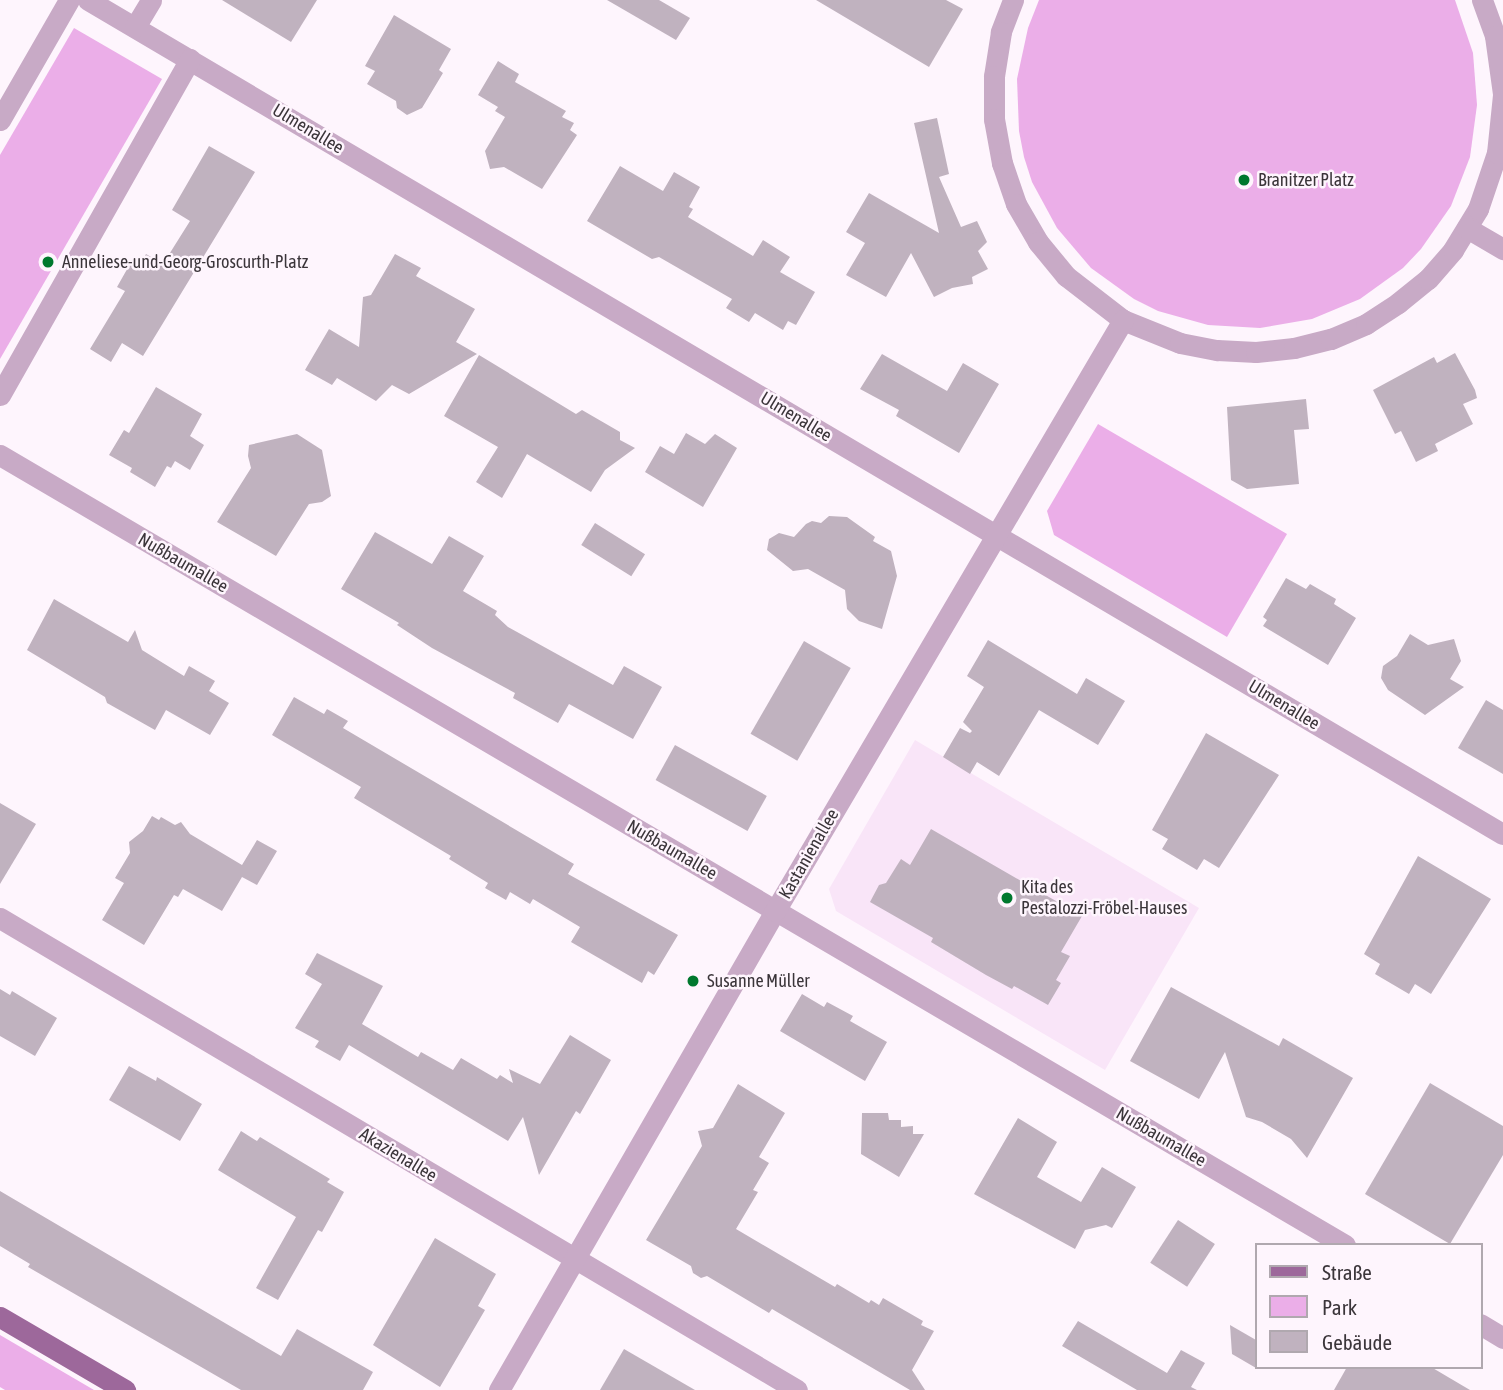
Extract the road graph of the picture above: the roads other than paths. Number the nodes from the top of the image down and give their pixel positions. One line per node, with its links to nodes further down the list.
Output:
1 (69, 0): 9 (street)
2 (88, 0): 6 (street, Ulmenallee)
3 (151, 0): 6 (street)
4 (1013, 0): 12 (street)
5 (1482, 0): 8 (street)
6 (135, 27): 7 (street, Ulmenallee)
7 (190, 60): 13 (street); 15 (street, Ulmenallee)
8 (1503, 95): 10 (street)
9 (0, 120)
10 (1467, 228): 11 (street); 12 (street)
11 (1503, 249)
12 (1123, 320): 15 (street, Kastanienallee)
13 (0, 395)
14 (0, 455): 17 (street, Nußbaumallee)
15 (997, 535): 16 (street, Ulmenallee); 17 (street, Kastanienallee)
16 (1503, 834)
17 (775, 911): 19 (street, Nußbaumallee); 20 (street, Kastanienallee)
18 (0, 918): 20 (street, Akazienallee)
19 (1342, 1243)
20 (575, 1259): 25 (street, Kastanienallee); 26 (street, Akazienallee)
21 (0, 1317): 24 (main road)
22 (1482, 1325): 23 (street)
23 (1503, 1338)
24 (125, 1390)
25 (499, 1390)
26 (797, 1390)

